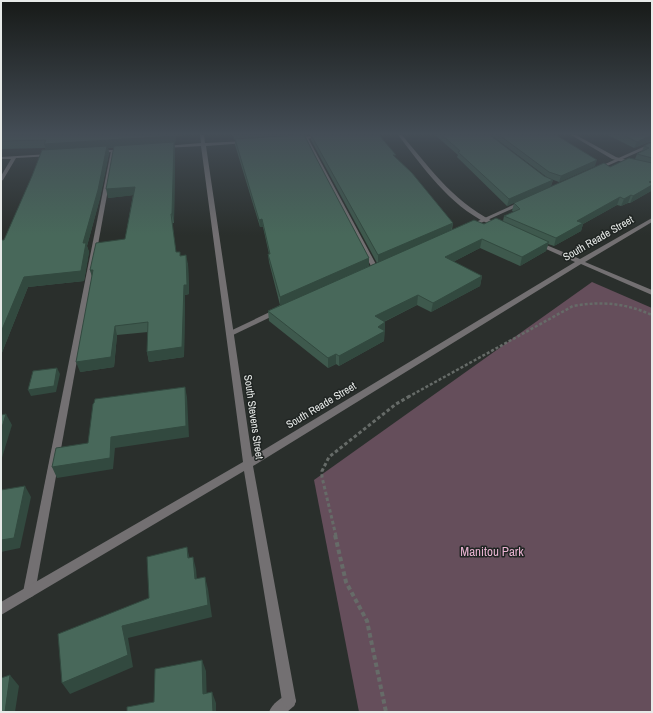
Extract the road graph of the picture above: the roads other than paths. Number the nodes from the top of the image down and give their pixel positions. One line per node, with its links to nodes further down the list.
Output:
1 (8, 168): 8 (street)
2 (110, 168): 23 (street)
3 (207, 168): 21 (street, South Stevens Street)
4 (322, 168): 17 (street)
5 (429, 168): 10 (street)
6 (598, 168): 7 (street)
7 (592, 171)
8 (1, 180)
9 (532, 198): 10 (street)
10 (484, 219): 12 (street); 13 (street)
11 (652, 220): 15 (street, South Reade Street)
12 (462, 229)
13 (507, 230)
14 (529, 239): 15 (street)
15 (580, 262): 19 (street); 22 (street, South Reade Street)
16 (383, 265): 17 (street)
17 (375, 268): 18 (street)
18 (368, 271)
19 (652, 293)
20 (281, 311): 21 (street)
21 (230, 333): 22 (street, South Stevens Street)
22 (248, 464): 23 (street, South Reade Street); 25 (street, South Stevens Street)
23 (29, 592): 24 (street, South Reade Street)
24 (1, 608)
25 (276, 712)

